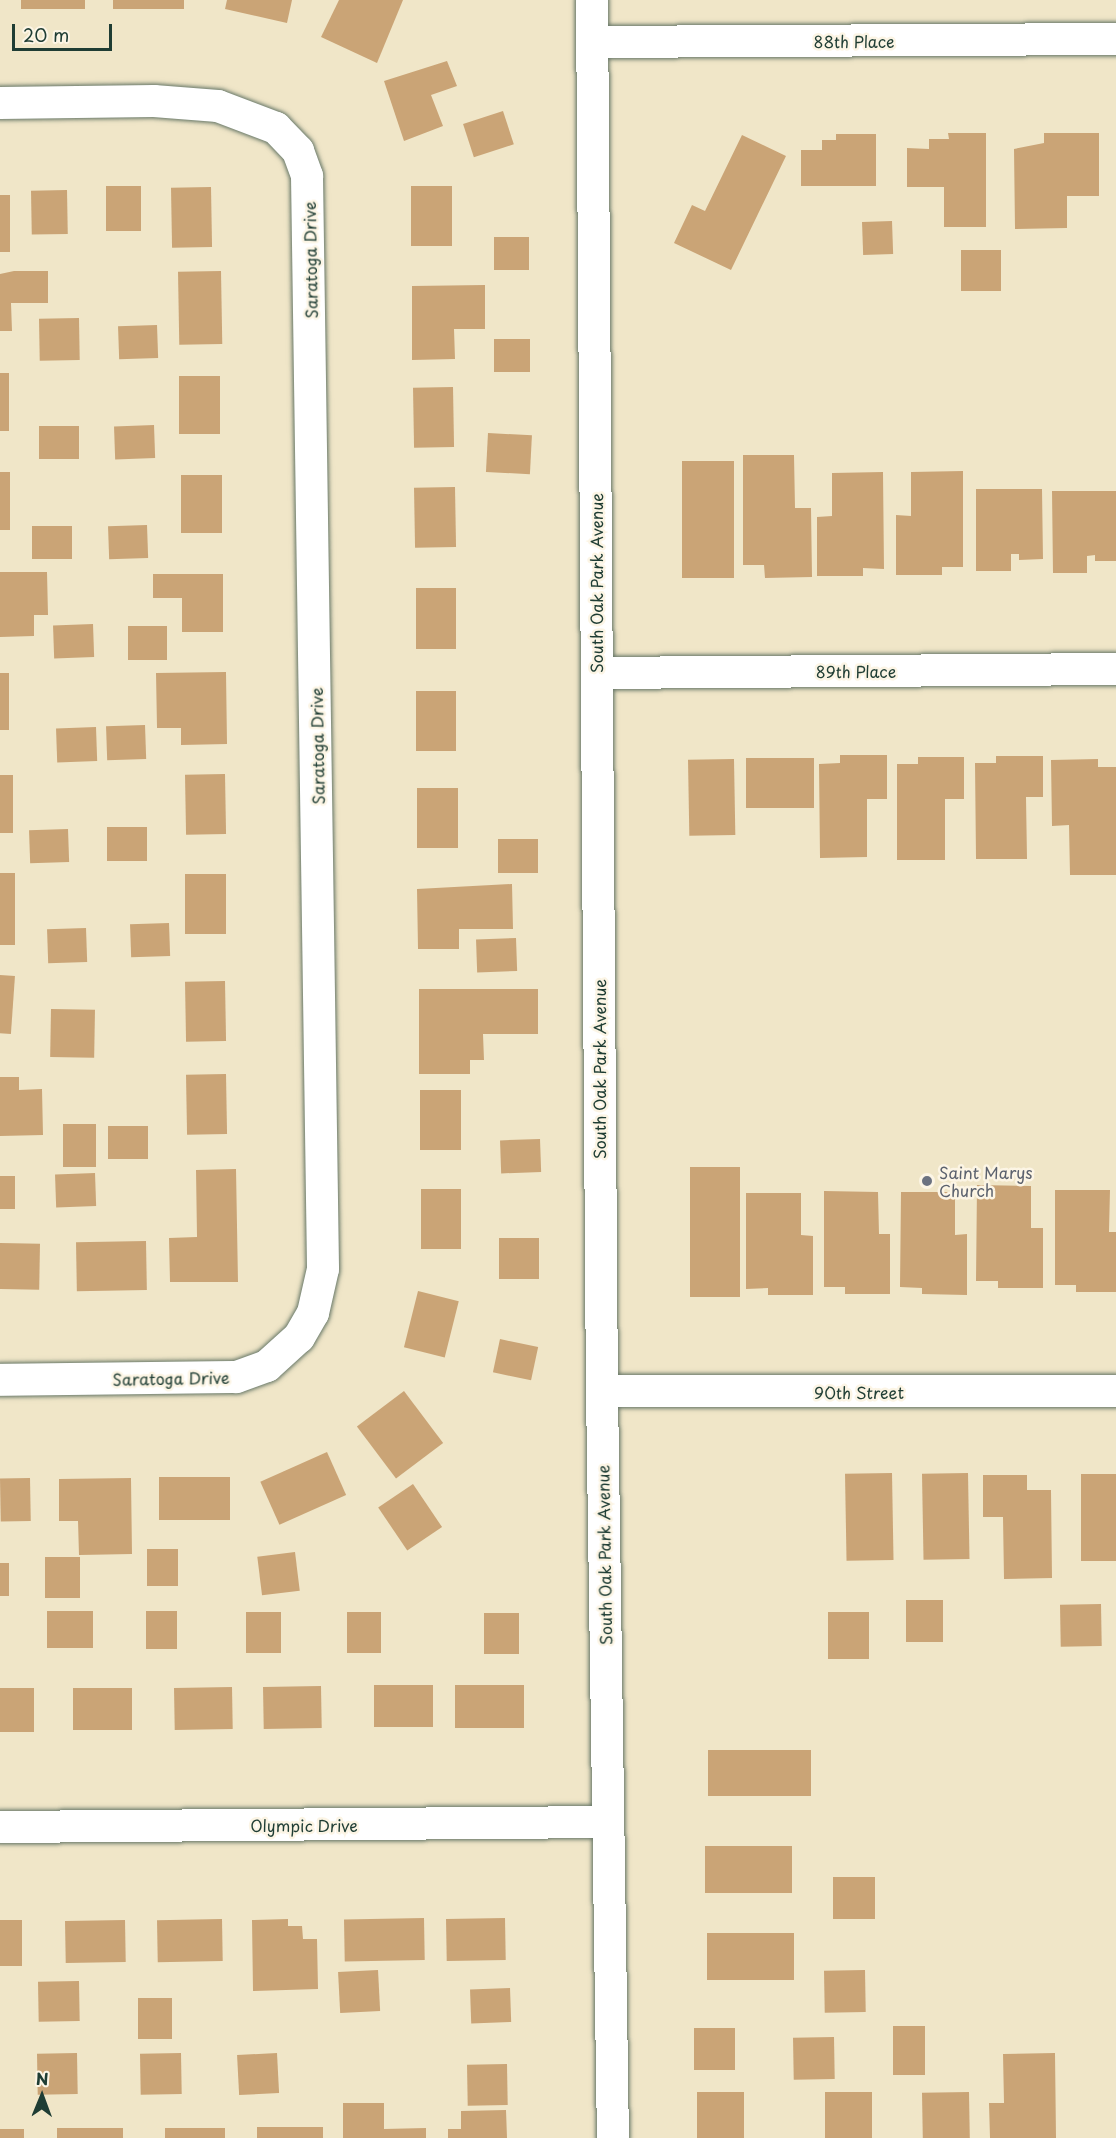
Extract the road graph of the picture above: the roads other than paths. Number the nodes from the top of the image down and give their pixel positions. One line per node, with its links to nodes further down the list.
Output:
1 (592, 0): 3 (street, South Oak Park Avenue)
2 (1116, 39): 3 (street, 88th Place)
3 (593, 42): 6 (street, South Oak Park Avenue)
4 (0, 103): 7 (street, Saratoga Drive)
5 (1116, 669): 6 (street, 89th Place)
6 (597, 673): 8 (street, South Oak Park Avenue)
7 (0, 1380)
8 (602, 1390): 9 (street, 90th Street); 10 (street, South Oak Park Avenue)
9 (1116, 1391)
10 (608, 1822): 11 (street, Olympic Drive); 12 (street, South Oak Park Avenue)
11 (0, 1827)
12 (613, 2138)

